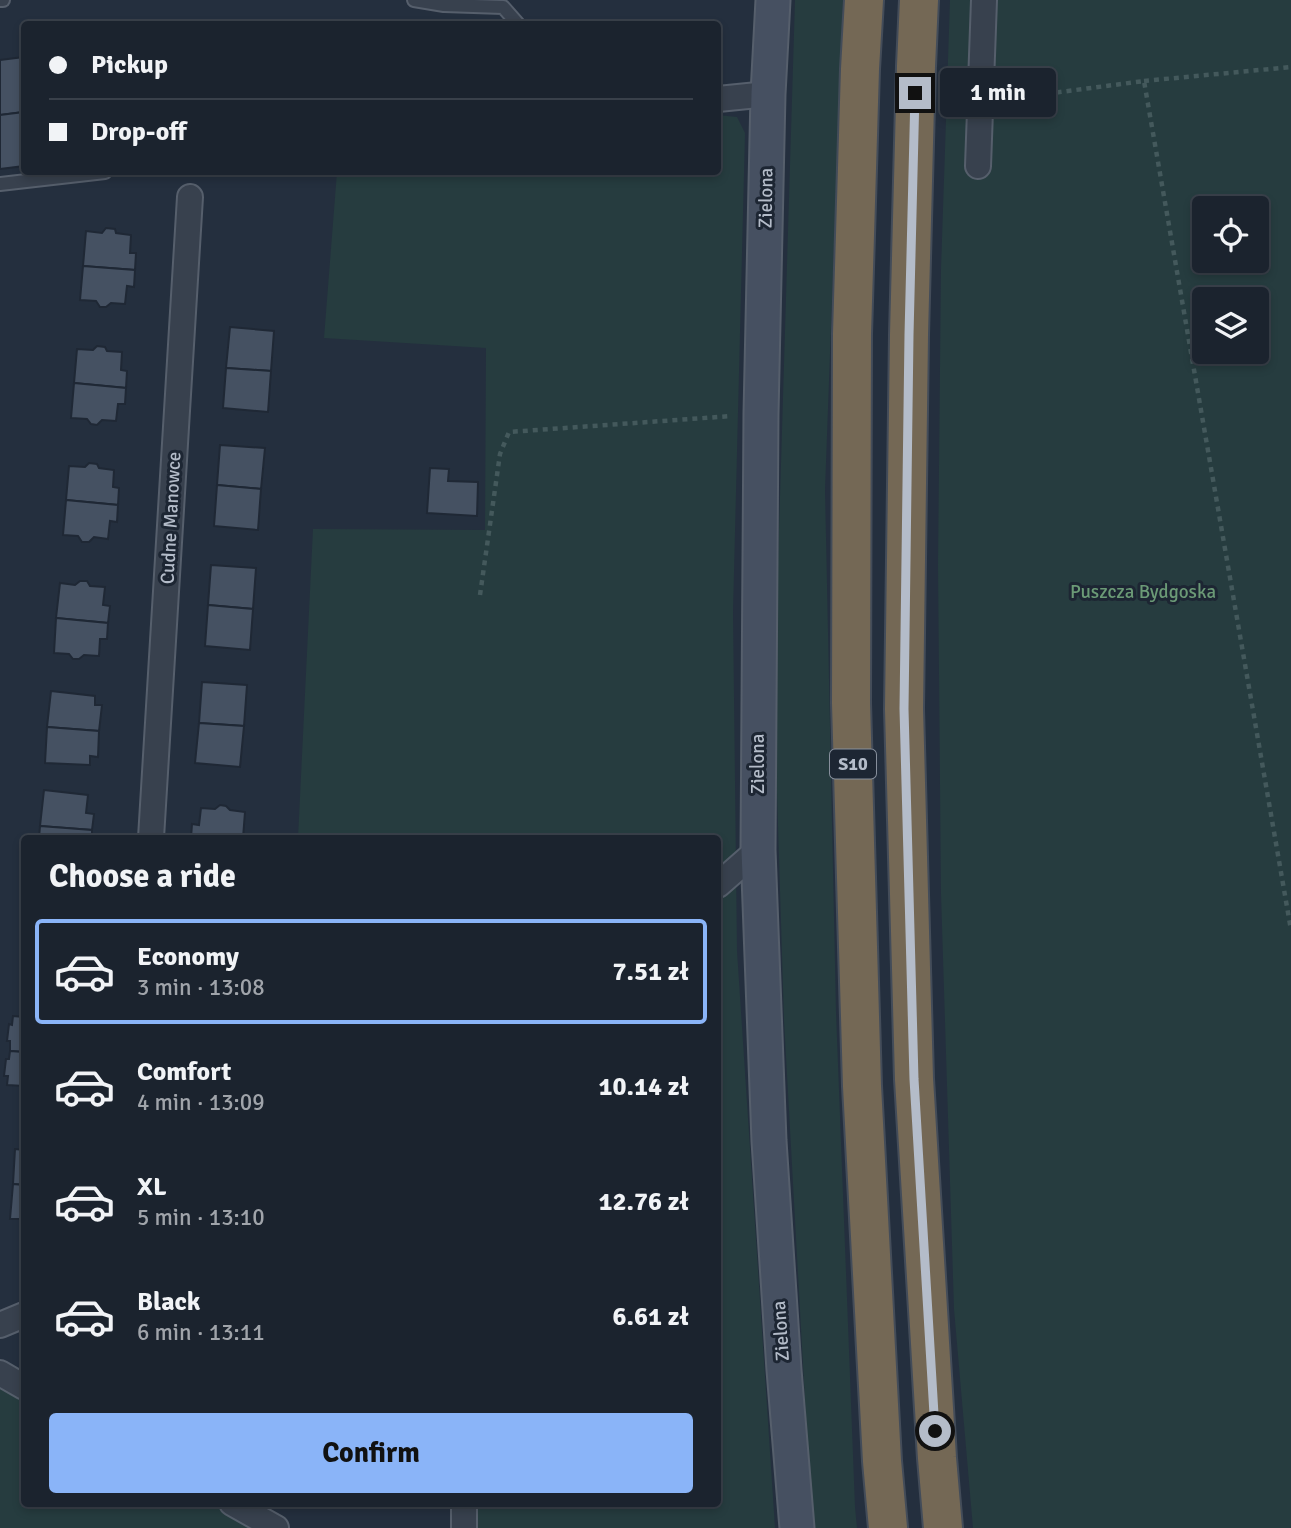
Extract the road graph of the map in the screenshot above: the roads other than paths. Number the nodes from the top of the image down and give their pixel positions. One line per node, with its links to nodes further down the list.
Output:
1 (414, 0): 6 (lane)
2 (773, 0): 7 (street, Zielona)
3 (864, 0): 25 (highway, S10)
4 (919, 0): 26 (highway)
5 (984, 0): 9 (street)
6 (515, 21)
7 (768, 94): 8 (street); 14 (street, Zielona)
8 (721, 99)
9 (978, 166)
10 (79, 175): 11 (lane)
11 (0, 184)
12 (190, 197): 13 (street, Cudne Manowce)
13 (151, 835)
14 (758, 850): 15 (street); 24 (street, Zielona)
15 (721, 882)
16 (21, 1316): 17 (street)
17 (0, 1325)
18 (0, 1373): 19 (street)
19 (21, 1385)
20 (239, 1507): 22 (street)
21 (464, 1507): 23 (street)
22 (276, 1528)
23 (464, 1528)
24 (797, 1528)
25 (888, 1528)
26 (943, 1528)

